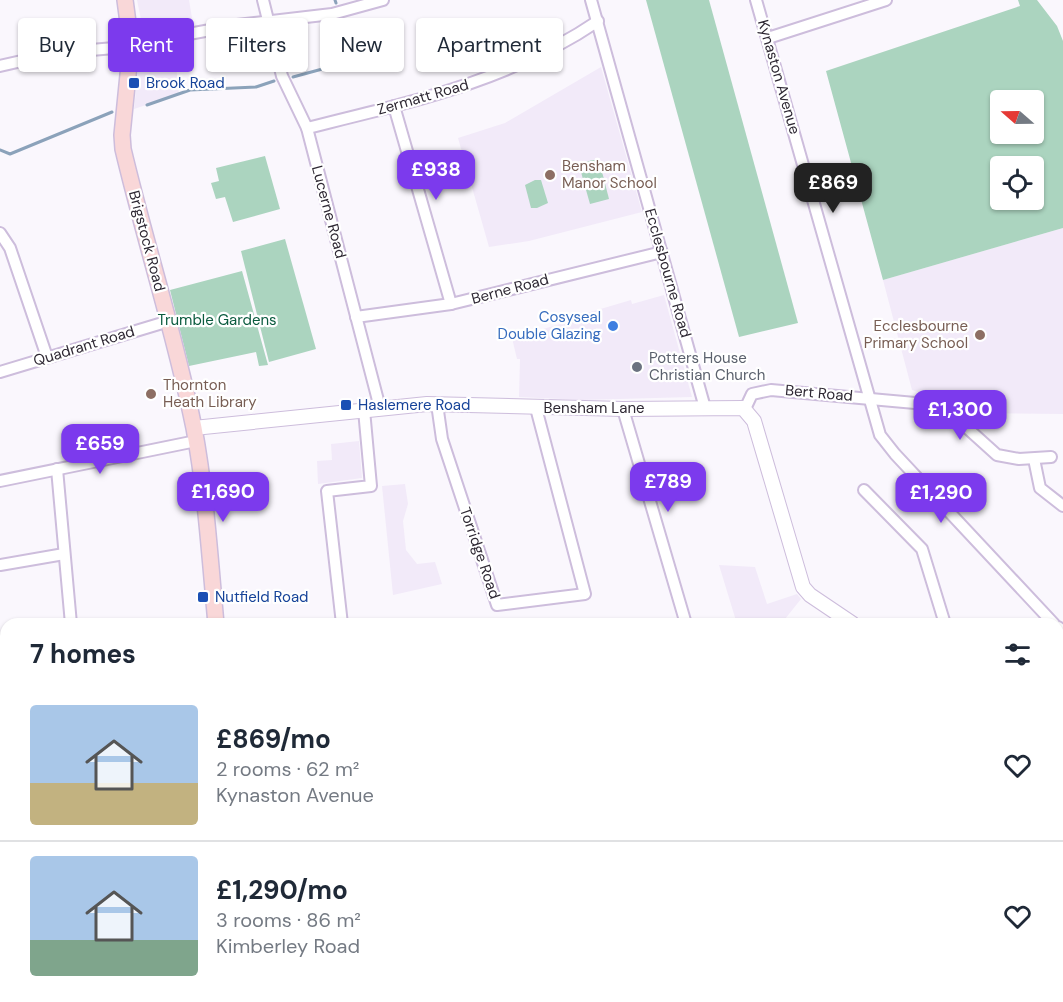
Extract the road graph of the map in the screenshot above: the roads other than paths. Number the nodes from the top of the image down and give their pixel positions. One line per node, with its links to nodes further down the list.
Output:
1 (125, 0): 7 (main road, Brigstock Road)
2 (263, 0): 8 (street, Lucerne Road)
3 (383, 0): 9 (street)
4 (591, 0): 10 (street, Ecclesbourne Road)
5 (756, 0): 11 (street, Kynaston Avenue)
6 (886, 0): 11 (street)
7 (127, 18)
8 (267, 18)
9 (295, 18)
10 (598, 21): 16 (street, Zermatt Road); 19 (street, Ecclesbourne Road)
11 (768, 38): 25 (street, Kynaston Avenue)
12 (108, 47): 13 (street)
13 (0, 66)
14 (128, 72): 22 (main road, Brigstock Road)
15 (281, 72): 17 (street, Lucerne Road)
16 (394, 106): 17 (street, Zermatt Road); 20 (street)
17 (307, 128): 21 (street, Lucerne Road)
18 (0, 233): 23 (street)
19 (662, 252): 20 (street, Berne Road); 29 (street, Ecclesbourne Road)
20 (452, 304): 21 (street, Berne Road)
21 (356, 317): 27 (street, Lucerne Road)
22 (169, 321): 23 (street, Quadrant Road); 33 (main road, Brigstock Road)
23 (47, 357): 24 (street, Quadrant Road)
24 (0, 372)
25 (868, 398): 30 (street, Bert Road); 35 (street); 48 (street, Kynaston Avenue)
26 (437, 404): 27 (street, Bensham Lane); 28 (street, Bensham Lane); 28 (street, Torridge Road)
27 (380, 408): 31 (street, Bensham Lane)
28 (536, 408): 32 (street, Bensham Lane)
29 (705, 408): 30 (street, Bensham Lane); 32 (street, Bensham Lane)
30 (745, 409): 46 (street)
31 (364, 410): 33 (street, Bensham Lane); 44 (street)
32 (623, 410): 45 (street)
33 (195, 434): 36 (street); 43 (main road, Brigstock Road)
34 (1051, 457): 35 (street)
35 (1034, 459): 39 (street)
36 (57, 469): 37 (street); 40 (street)
37 (0, 481)
38 (864, 490): 47 (street)
39 (1063, 506)
40 (64, 554): 41 (street); 42 (street)
41 (0, 565)
42 (70, 618)
43 (215, 618)
44 (341, 618)
45 (684, 618)
46 (844, 618)
47 (943, 618)
48 (1049, 618)

